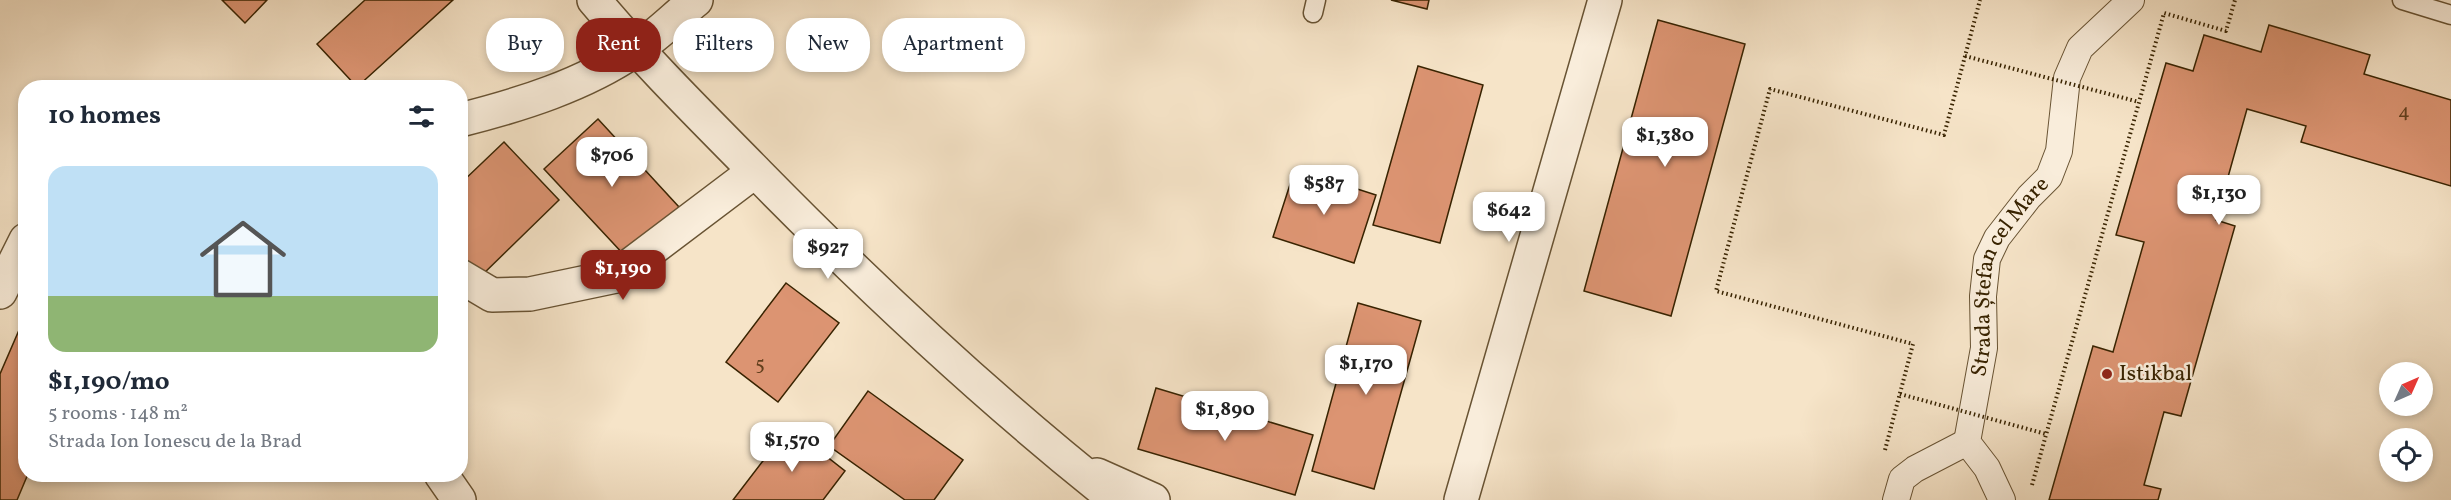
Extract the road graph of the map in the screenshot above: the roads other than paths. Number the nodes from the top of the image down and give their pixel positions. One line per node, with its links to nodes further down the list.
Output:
1 (594, 0): 7 (street)
2 (696, 0): 8 (street)
3 (1605, 0): 22 (street)
4 (2132, 0): 16 (street, Strada Ștefan cel Mare)
5 (2402, 0): 6 (lane)
6 (2451, 15)
7 (609, 18)
8 (661, 29)
9 (596, 72): 11 (street)
10 (658, 72): 12 (street)
11 (468, 118)
12 (755, 171): 14 (street); 17 (street)
13 (18, 256): 15 (street)
14 (468, 281)
15 (0, 292)
16 (1967, 442): 23 (street); 24 (street)
17 (1067, 461): 20 (street); 21 (street)
18 (447, 482): 19 (street)
19 (459, 500)
20 (1116, 500)
21 (1153, 500)
22 (1461, 500)
23 (1896, 500)
24 (2002, 500)

